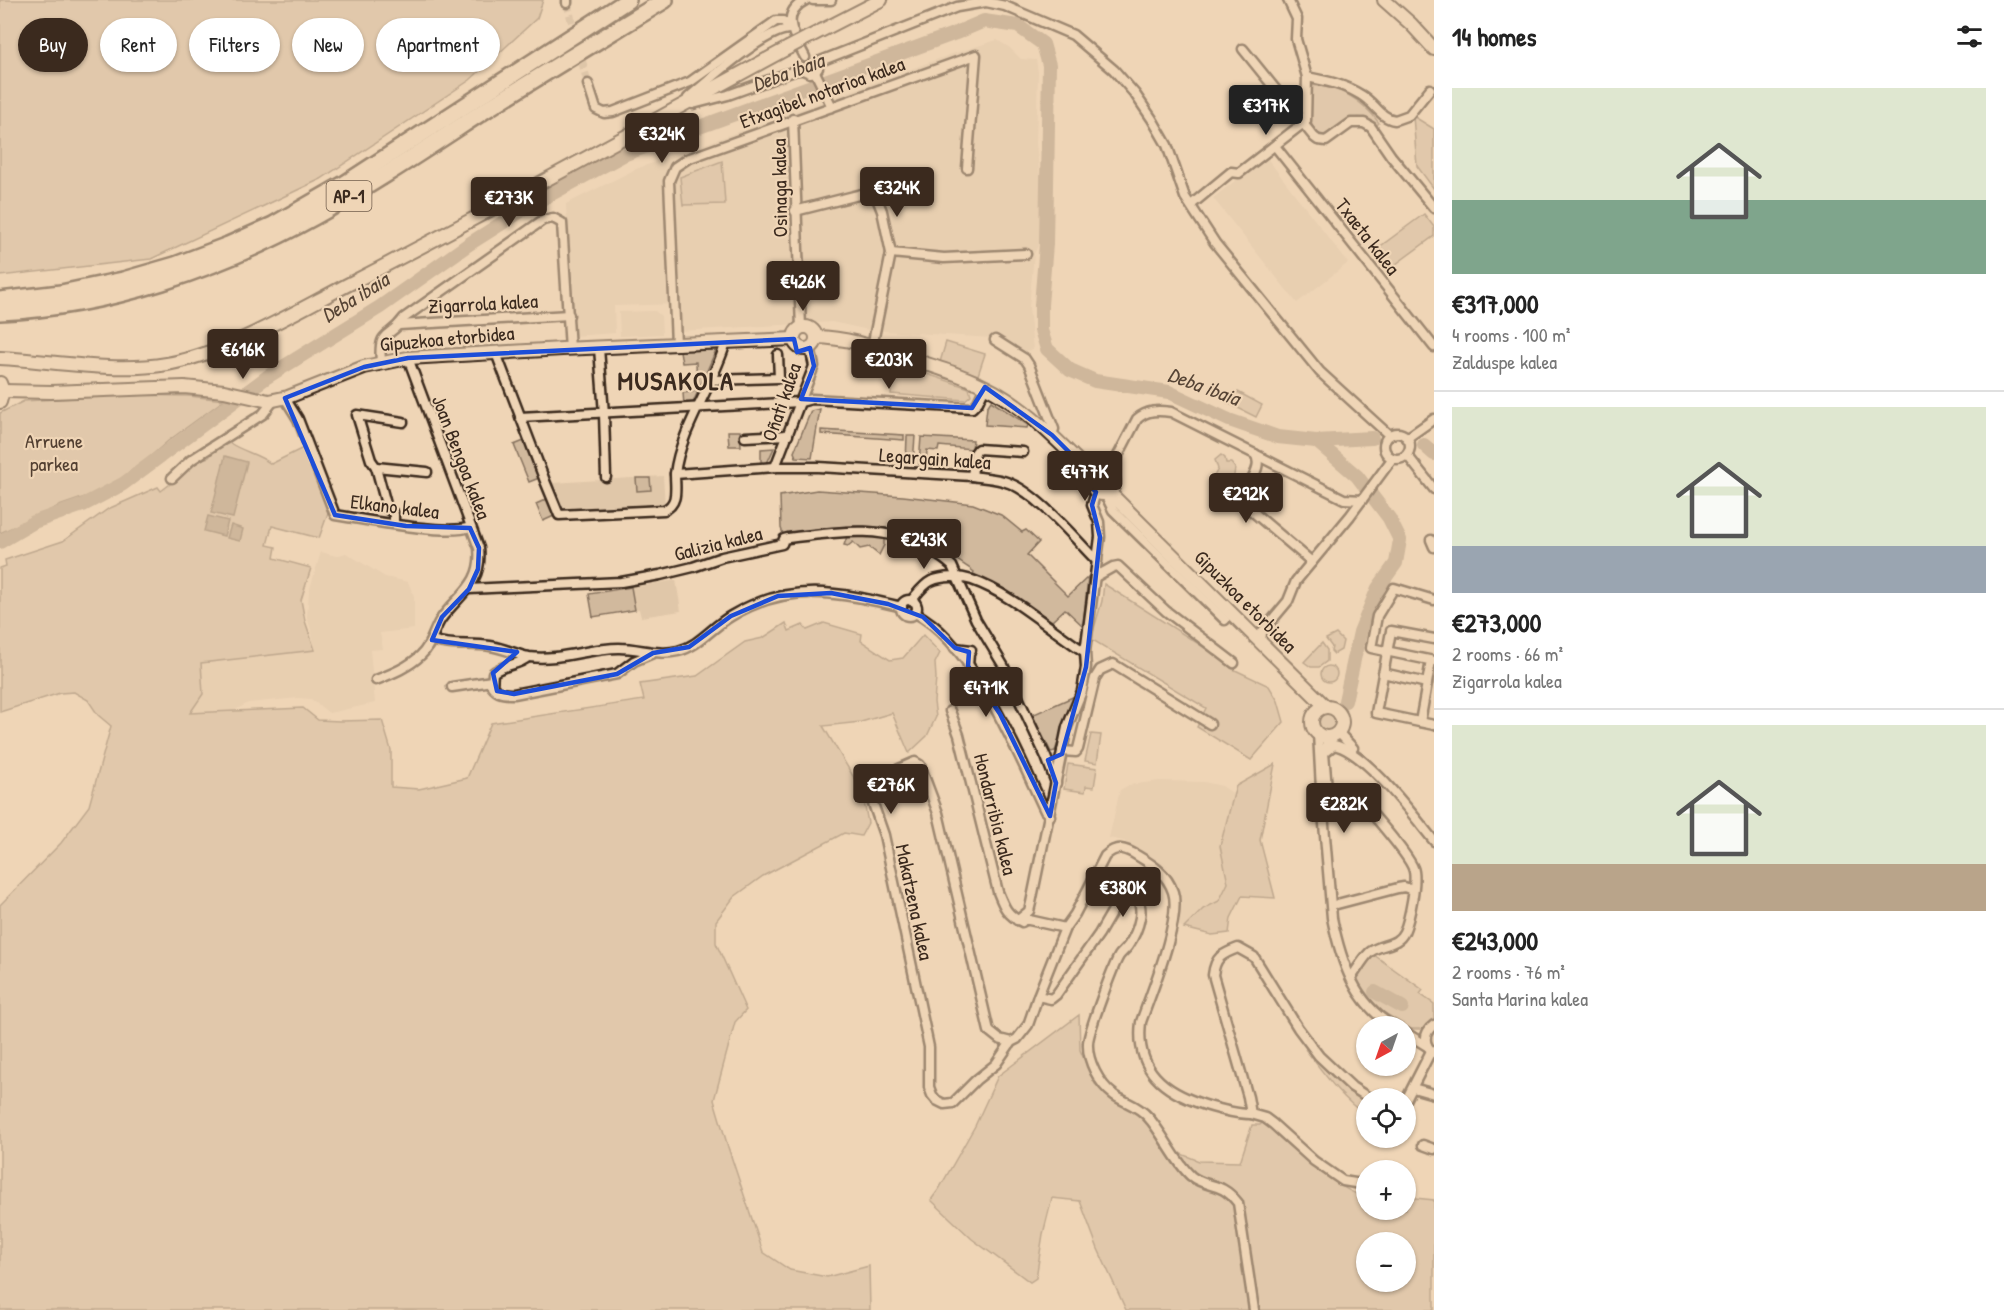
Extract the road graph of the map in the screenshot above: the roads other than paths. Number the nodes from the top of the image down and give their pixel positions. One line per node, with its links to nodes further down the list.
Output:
1 (628, 0): 30 (highway, AP-1)
2 (665, 0): 31 (highway, AP-1)
3 (806, 0): 9 (street)
4 (813, 0): 5 (street)
5 (831, 0)
6 (881, 0): 20 (street, bridge)
7 (1288, 0): 16 (street)
8 (1384, 0): 10 (street)
9 (790, 29): 12 (street); 17 (street); 20 (street)
10 (1434, 49)
11 (1243, 50): 22 (street)
12 (806, 57): 13 (street); 14 (street)
13 (818, 62): 15 (street); 25 (street)
14 (803, 70): 15 (street); 20 (street)
15 (816, 74): 19 (street)
16 (1307, 77): 18 (street); 22 (street)
17 (588, 84)
18 (1430, 89)
19 (832, 107): 21 (street, Etxagibel notarioa kalea); 24 (street, Etxagibel notarioa kalea)
20 (678, 108): 45 (street)
21 (793, 119): 27 (street, Osinaga kalea); 38 (street, Etxagibel notarioa kalea)
22 (1304, 124): 23 (street); 26 (street)
23 (1275, 146): 25 (street); 40 (street, Txaeta kalea)
24 (967, 168)
25 (1191, 206): 60 (street)
26 (1434, 208)
27 (795, 211): 28 (street); 34 (street, Osinaga kalea)
28 (891, 253): 29 (street); 39 (street)
29 (1026, 254)
30 (0, 300)
31 (0, 312)
32 (569, 315): 33 (street, Zigarrola kalea); 33 (street, Zigarrola kalea); 42 (street, Zigarrola kalea)
33 (399, 325): 47 (street, Zigarrola kalea)
34 (797, 334): 36 (street, Gipuzkoa etorbidea); 37 (street); 37 (street)
35 (995, 340): 59 (street)
36 (726, 342): 38 (street, Gipuzkoa etorbidea); 48 (street)
37 (813, 343): 39 (street); 52 (street, Oñati kalea)
38 (676, 344): 41 (street, Gipuzkoa etorbidea)
39 (873, 346): 49 (street)
40 (1434, 347)
41 (599, 348): 42 (street, Gipuzkoa etorbidea); 54 (street)
42 (570, 349): 43 (street, Gipuzkoa etorbidea)
43 (496, 353): 46 (street, Gipuzkoa etorbidea); 55 (street)
44 (778, 355): 48 (street)
45 (0, 358)
46 (408, 358): 47 (street, Gipuzkoa etorbidea); 84 (street, Joan Bengoa kalea)
47 (381, 362): 51 (street, Gipuzkoa etorbidea)
48 (712, 380): 53 (street)
49 (985, 387): 52 (street); 59 (street)
50 (1, 392): 51 (street, Gipuzkoa etorbidea)
51 (279, 399): 77 (street); 83 (street, Elkano kalea)
52 (800, 402): 53 (street); 58 (street, Oñati kalea)
53 (699, 407): 54 (street); 73 (street)
54 (604, 414): 55 (street); 76 (street)
55 (520, 417): 73 (street)
56 (1434, 419): 62 (street)
57 (403, 422): 69 (street)
58 (788, 435): 61 (street); 70 (street, Oñati kalea)
59 (1052, 435): 75 (street)
60 (1389, 435): 62 (street); 66 (street)
61 (745, 437)
62 (1407, 438): 65 (street)
63 (1023, 452): 74 (street)
64 (1255, 454): 67 (street); 68 (street); 72 (street)
65 (1407, 455): 66 (street); 78 (street)
66 (1392, 459): 81 (street)
67 (1270, 461): 68 (street); 80 (street)
68 (1259, 465): 86 (street)
69 (376, 467): 71 (street); 83 (street)
70 (775, 467): 73 (street); 74 (street, Legargain kalea)
71 (427, 472)
72 (1109, 473): 75 (street); 79 (street)
73 (675, 474)
74 (972, 476): 85 (street, Legargain kalea)
75 (1093, 476): 79 (street)
76 (606, 477)
77 (172, 478)
78 (1434, 489)
79 (1103, 492): 85 (street); 94 (street); 97 (street, Gipuzkoa etorbidea)
80 (1344, 499): 81 (street); 82 (street)
81 (1362, 500): 82 (street)
82 (1350, 516): 86 (street)
83 (394, 523): 84 (street, Elkano kalea)
84 (470, 527): 89 (street, Joan Bengoa kalea)
85 (1097, 561): 88 (street)
86 (1312, 562): 97 (street)
87 (956, 577): 89 (street, Galizia kalea); 90 (street); 99 (street); 119 (street, Galizia kalea)
88 (1095, 578): 99 (street); 103 (street)
89 (469, 589): 96 (street)
90 (911, 600): 92 (street); 93 (street)
91 (1434, 600): 98 (street)
92 (902, 607): 93 (street); 100 (street)
93 (915, 613): 123 (street)
94 (1225, 620)
95 (1434, 639): 98 (street)
96 (432, 640): 101 (street); 105 (street)
97 (1261, 643): 111 (street, Gipuzkoa etorbidea)
98 (1387, 651): 102 (street); 104 (street)
99 (1085, 652): 109 (street)
100 (653, 653): 101 (street); 106 (street)
101 (528, 657): 106 (street)
102 (1433, 661): 107 (street)
103 (1234, 663)
104 (1383, 674): 107 (street); 113 (street)
105 (376, 680)
106 (492, 681): 108 (street)
107 (1427, 683): 113 (street)
108 (453, 687)
109 (1076, 705): 110 (street); 117 (street)
110 (1088, 710): 114 (street); 117 (street)
111 (1320, 710): 116 (street); 116 (street)
112 (950, 711): 128 (street, Hondarribia kalea)
113 (1420, 722): 115 (street)
114 (1210, 724)
115 (1434, 725)
116 (1328, 734): 118 (street); 120 (street); 133 (street)
117 (1062, 753): 119 (street); 121 (street)
118 (1324, 753): 120 (street); 122 (street)
119 (1046, 758): 121 (street, Galizia kalea)
120 (1361, 760): 124 (street)
121 (1056, 783): 123 (street)
122 (1328, 790): 125 (street); 126 (street)
123 (1050, 816): 127 (street)
124 (1434, 841)
125 (1413, 890): 126 (street); 131 (street)
126 (1337, 904): 131 (street)
127 (1029, 911): 128 (street); 129 (street)
128 (1017, 920): 129 (street)
129 (1036, 922): 130 (street)
130 (1065, 928): 132 (street, Makatzena kalea); 145 (street, Makatzena kalea)
131 (1353, 975): 134 (street)
132 (1038, 996): 139 (street, Makatzena kalea); 149 (street)
133 (1378, 1016)
134 (1386, 1016)
135 (1434, 1025): 137 (street)
136 (1416, 1032): 137 (street)
137 (1426, 1035): 140 (street)
138 (1416, 1040): 140 (street)
139 (1011, 1042): 139 (street, Makatzena kalea)
140 (1431, 1050): 141 (street)
141 (1413, 1088)
142 (1356, 1089): 145 (street)
143 (1416, 1089): 144 (street)
144 (1434, 1094)
145 (1251, 1114): 148 (street)
146 (1423, 1145): 147 (street)
147 (1434, 1149)
148 (1356, 1184)
149 (1254, 1310)

